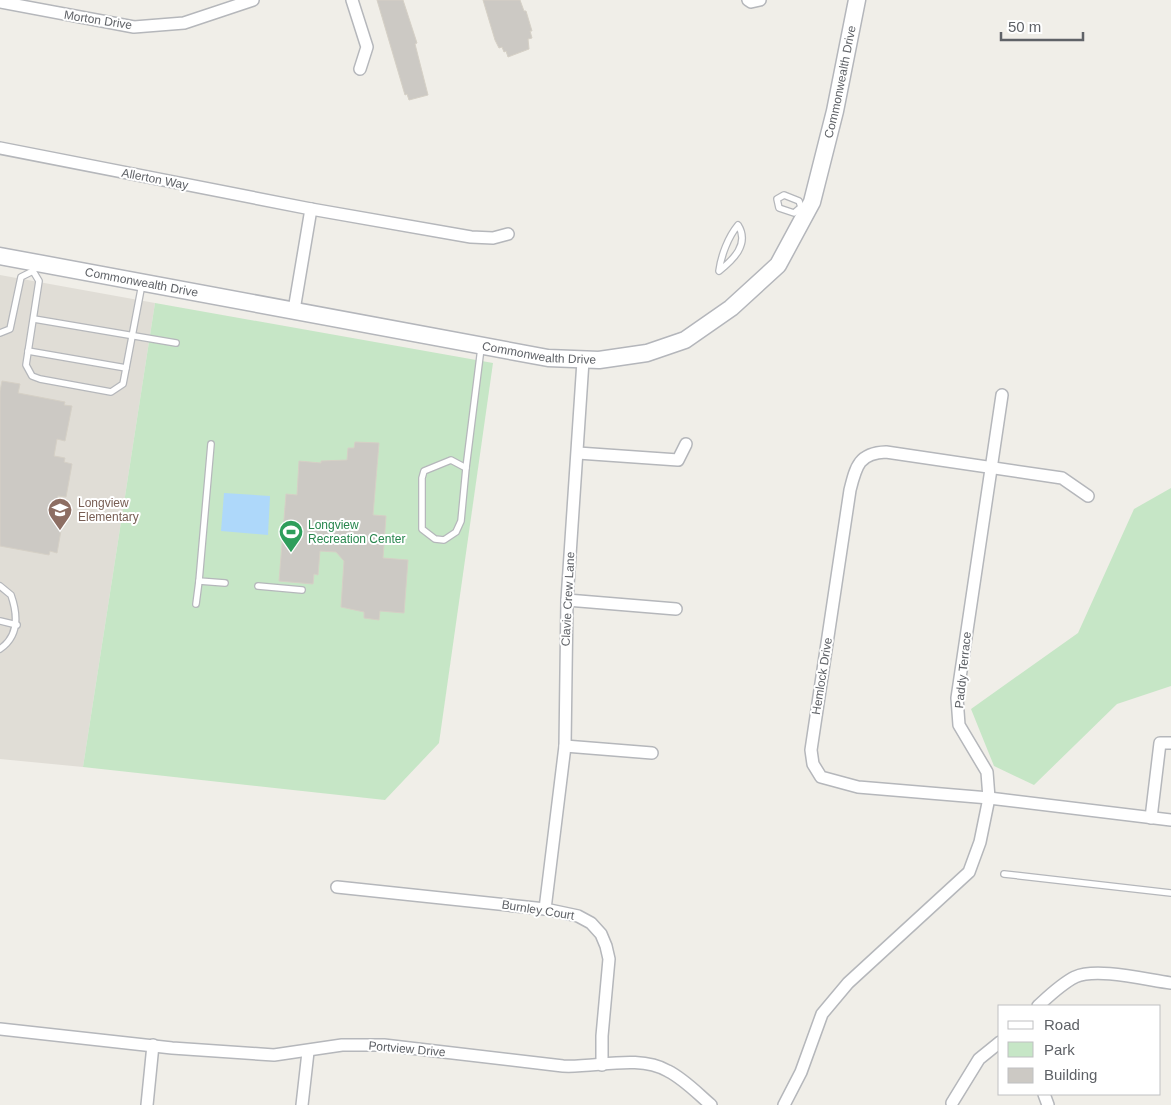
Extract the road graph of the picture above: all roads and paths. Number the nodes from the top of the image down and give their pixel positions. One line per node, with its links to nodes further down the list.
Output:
1 (253, 0): 6 (street, Morton Drive)
2 (352, 0): 7 (street)
3 (748, 0): 4 (street)
4 (760, 0)
5 (858, 0): 22 (street, Commonwealth Drive)
6 (0, 2)
7 (360, 69)
8 (0, 148): 9 (street, Allerton Way)
9 (311, 209): 11 (street, Allerton Way); 15 (street)
10 (738, 225): 10 (lane)
11 (508, 234)
12 (0, 256): 13 (street, Commonwealth Drive)
13 (33, 267): 14 (street, Commonwealth Drive); 16 (lane); 17 (lane)
14 (143, 282): 15 (street, Commonwealth Drive); 18 (lane)
15 (294, 310): 20 (street, Commonwealth Drive)
16 (34, 319): 18 (lane); 21 (lane)
17 (0, 333)
18 (132, 337): 19 (lane); 23 (lane)
19 (176, 342)
20 (481, 346): 22 (street, Commonwealth Drive); 28 (lane)
21 (28, 351): 23 (lane); 23 (lane)
22 (582, 361): 27 (street, Clavie Crew Lane)
23 (126, 368)
24 (1002, 395): 29 (street, Paddy Terrace)
25 (211, 444): 31 (lane)
26 (686, 444): 27 (street)
27 (578, 453): 36 (street, Clavie Crew Lane)
28 (466, 468): 28 (lane)
29 (991, 468): 30 (street, Hemlock Drive); 45 (street, Paddy Terrace); 45 (street, Hemlock Drive)
30 (1088, 496)
31 (199, 581): 32 (lane); 37 (lane)
32 (225, 583)
33 (0, 586): 40 (lane)
34 (258, 586): 35 (lane)
35 (302, 590)
36 (567, 600): 38 (street); 43 (street, Clavie Crew Lane)
37 (196, 604)
38 (676, 608)
39 (0, 621): 40 (lane)
40 (17, 625): 41 (lane)
41 (0, 649)
42 (1171, 743): 46 (street)
43 (565, 746): 44 (street); 51 (street, Clavie Crew Lane)
44 (652, 753)
45 (989, 798): 46 (street, Hemlock Drive); 63 (street, Paddy Terrace)
46 (1151, 818): 47 (street, Hemlock Drive)
47 (1171, 820)
48 (1004, 874): 50 (lane)
49 (337, 887): 51 (street, Burnley Court)
50 (1171, 893)
51 (545, 909): 58 (street, Burnley Court)
52 (1171, 983): 53 (street)
53 (1039, 1005)
54 (0, 1029): 56 (street, Portview Drive)
55 (998, 1044): 59 (street)
56 (153, 1045): 57 (street, Portview Drive); 60 (street)
57 (308, 1052): 58 (street, Portview Drive); 61 (street)
58 (602, 1065): 62 (street, Portview Drive)
59 (952, 1103)
60 (147, 1105)
61 (302, 1105)
62 (711, 1105)
63 (784, 1105)

